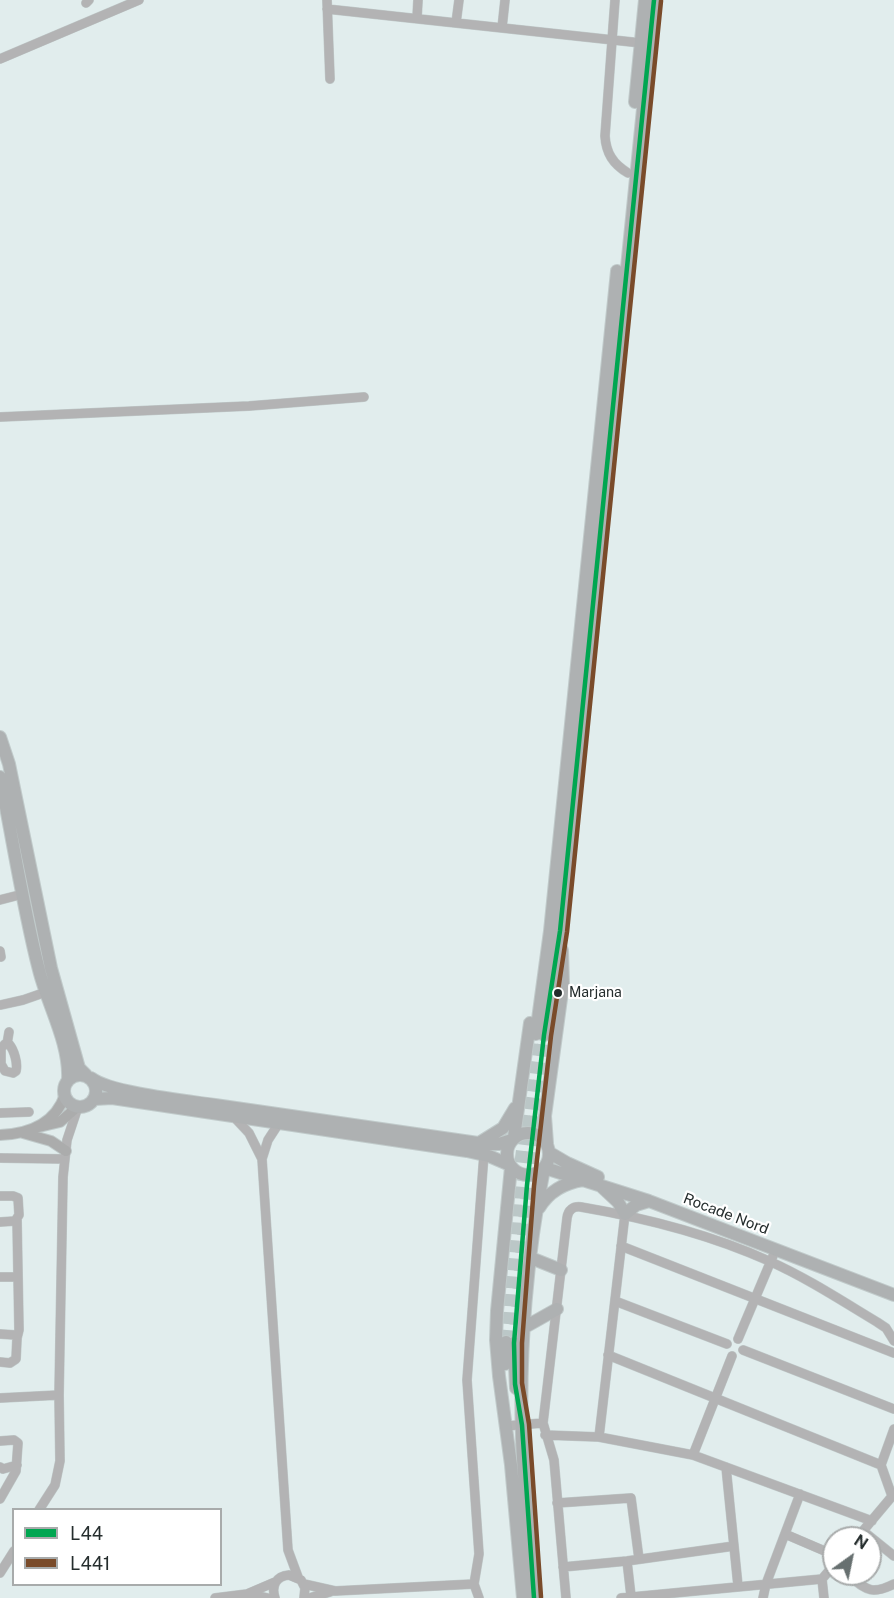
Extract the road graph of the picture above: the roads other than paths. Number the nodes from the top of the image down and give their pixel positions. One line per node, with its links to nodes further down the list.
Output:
1 (139, 0): 14 (street)
2 (418, 0): 9 (street)
3 (459, 0): 10 (street)
4 (505, 0): 11 (street)
5 (615, 0): 12 (street)
6 (645, 0): 13 (highway)
7 (654, 0): 23 (highway)
8 (327, 4): 9 (street); 15 (street)
9 (417, 18): 10 (street)
10 (456, 23): 11 (street)
11 (502, 28): 12 (street)
12 (612, 40): 13 (street); 16 (street)
13 (641, 43): 16 (highway)
14 (0, 59)
15 (330, 79)
16 (628, 173): 23 (highway)
17 (364, 397): 18 (street)
18 (0, 417)
19 (0, 737): 30 (highway)
20 (0, 777): 21 (highway)
21 (23, 894): 22 (street); 24 (highway)
22 (0, 900)
23 (555, 931): 27 (highway); 34 (highway); 45 (highway)
24 (46, 992): 25 (street); 31 (highway)
25 (0, 1005)
26 (9, 1032): 28 (street)
27 (540, 1034)
28 (7, 1044): 29 (street); 29 (street)
29 (0, 1064)
30 (88, 1077): 31 (highway); 33 (highway); 44 (highway)
31 (68, 1080): 32 (highway)
32 (65, 1095): 35 (highway); 40 (main road)
33 (95, 1099): 35 (highway); 38 (highway)
34 (517, 1105): 43 (highway); 44 (highway)
35 (78, 1107): 40 (main road); 46 (street)
36 (29, 1112): 37 (street)
37 (0, 1113)
38 (234, 1117): 39 (highway); 48 (street)
39 (279, 1123): 44 (highway); 48 (street)
40 (39, 1127): 41 (main road)
41 (23, 1133): 42 (main road); 46 (main road)
42 (0, 1135)
43 (513, 1138): 44 (highway); 45 (highway); 49 (highway)
44 (481, 1148): 49 (highway); 117 (street)
45 (548, 1148): 50 (highway); 66 (highway, Rocade Nord)
46 (65, 1155): 47 (street); 82 (street)
47 (0, 1158)
48 (262, 1159): 107 (street)
49 (511, 1166): 50 (highway); 87 (highway)
50 (544, 1168): 51 (highway, Rocade Nord); 55 (highway)
51 (583, 1180): 52 (highway, Rocade Nord); 55 (highway)
52 (598, 1184): 54 (highway, Rocade Nord); 56 (highway)
53 (0, 1196): 57 (street)
54 (649, 1201): 56 (highway); 60 (highway, Rocade Nord)
55 (537, 1212): 61 (highway)
56 (625, 1214): 59 (street); 62 (street); 63 (street)
57 (17, 1220): 58 (street); 65 (street)
58 (0, 1222)
59 (621, 1246): 68 (street); 69 (street)
60 (776, 1248): 62 (street); 67 (highway, Rocade Nord)
61 (531, 1258): 63 (highway); 71 (highway)
62 (770, 1262): 68 (street); 75 (street)
63 (561, 1270): 70 (street)
64 (0, 1277): 65 (street)
65 (18, 1277): 73 (street)
66 (894, 1288)
67 (894, 1295)
68 (755, 1299): 74 (street); 78 (street)
69 (615, 1301): 76 (street); 79 (street)
70 (557, 1309): 71 (highway); 86 (street)
71 (525, 1327): 88 (highway)
72 (0, 1334): 73 (street)
73 (17, 1338): 81 (street)
74 (738, 1339): 76 (street); 77 (street)
75 (894, 1341)
76 (727, 1344): 80 (street)
77 (743, 1350): 80 (street); 85 (street)
78 (894, 1353)
79 (608, 1355): 83 (street); 91 (street)
80 (732, 1356): 83 (street)
81 (0, 1362)
82 (59, 1395): 84 (street); 102 (street)
83 (715, 1397): 93 (street); 95 (street)
84 (0, 1398)
85 (894, 1409)
86 (543, 1423): 88 (street); 90 (street)
87 (506, 1425): 88 (street); 88 (highway); 131 (highway)
88 (522, 1425): 132 (highway)
89 (894, 1429): 95 (street)
90 (545, 1435): 91 (street); 101 (street)
91 (599, 1437): 93 (street)
92 (0, 1441): 94 (street)
93 (693, 1455): 97 (street)
94 (17, 1465): 96 (street); 100 (street)
95 (881, 1465): 99 (street)
96 (0, 1467)
97 (726, 1467): 98 (street); 106 (street)
98 (800, 1494): 103 (street); 105 (street)
99 (893, 1495): 103 (street)
100 (0, 1499)
101 (557, 1503): 110 (street); 112 (street)
102 (40, 1508)
103 (872, 1521): 104 (street)
104 (868, 1526)
105 (785, 1534): 108 (street); 118 (street)
106 (734, 1546): 110 (street); 119 (street)
107 (288, 1550): 115 (street); 116 (street)
108 (822, 1550)
109 (12, 1554): 113 (street)
110 (639, 1559): 111 (street)
111 (627, 1561): 112 (street); 124 (street)
112 (563, 1567): 133 (street)
113 (0, 1573)
114 (822, 1579): 118 (street)
115 (278, 1580): 116 (street); 123 (street); 127 (street)
116 (301, 1581): 122 (street); 128 (street)
117 (474, 1584): 122 (street); 130 (street)
118 (766, 1584): 119 (street); 135 (street)
119 (738, 1586): 124 (street)
120 (863, 1586): 121 (street)
121 (892, 1587)
122 (335, 1591): 129 (street)
123 (247, 1594): 125 (street); 126 (street)
124 (631, 1596): 134 (street)
125 (215, 1598)
126 (267, 1598)
127 (274, 1598)
128 (304, 1598)
129 (309, 1598)
130 (479, 1598)
131 (523, 1598)
132 (534, 1598)
133 (566, 1598)
134 (621, 1598)
135 (763, 1598)

